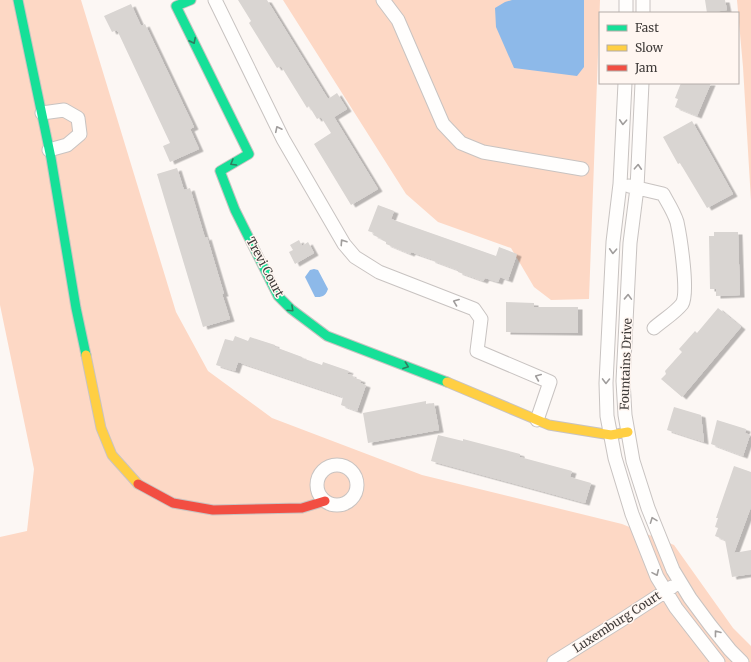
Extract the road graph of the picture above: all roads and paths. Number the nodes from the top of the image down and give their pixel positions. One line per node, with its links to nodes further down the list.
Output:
1 (18, 0): 13 (street)
2 (191, 0): 19 (street, Trevi Court, one-way to 19)
3 (215, 0): 19 (street, one-way to 3)
4 (383, 0): 10 (street)
5 (396, 0): 10 (street)
6 (626, 0): 8 (street)
7 (643, 0): 9 (street)
8 (626, 12)
9 (643, 12)
10 (398, 20): 15 (street)
11 (625, 84): 16 (street, Fountains Drive, one-way to 16)
12 (642, 84): 17 (street, Fountains Drive, one-way to 12)
13 (42, 113): 14 (street); 14 (street)
14 (49, 150): 22 (street)
15 (582, 169)
16 (620, 184): 17 (street); 21 (street, Fountains Drive, one-way to 21)
17 (637, 188): 18 (street); 20 (street, Fountains Drive, one-way to 17)
18 (654, 328)
19 (536, 420): 21 (street, Trevi Court)
20 (628, 432): 21 (street, Trevi Court); 23 (street, Fountains Drive, one-way to 20)
21 (611, 435): 24 (street, Fountains Drive, one-way to 24)
22 (325, 501)
23 (680, 582): 24 (street, Luxemburg Court); 27 (street, Fountains Drive, one-way to 23)
24 (666, 591): 25 (street, Luxemburg Court); 26 (street, Fountains Drive)
25 (554, 662)
26 (718, 662)
27 (742, 662)

